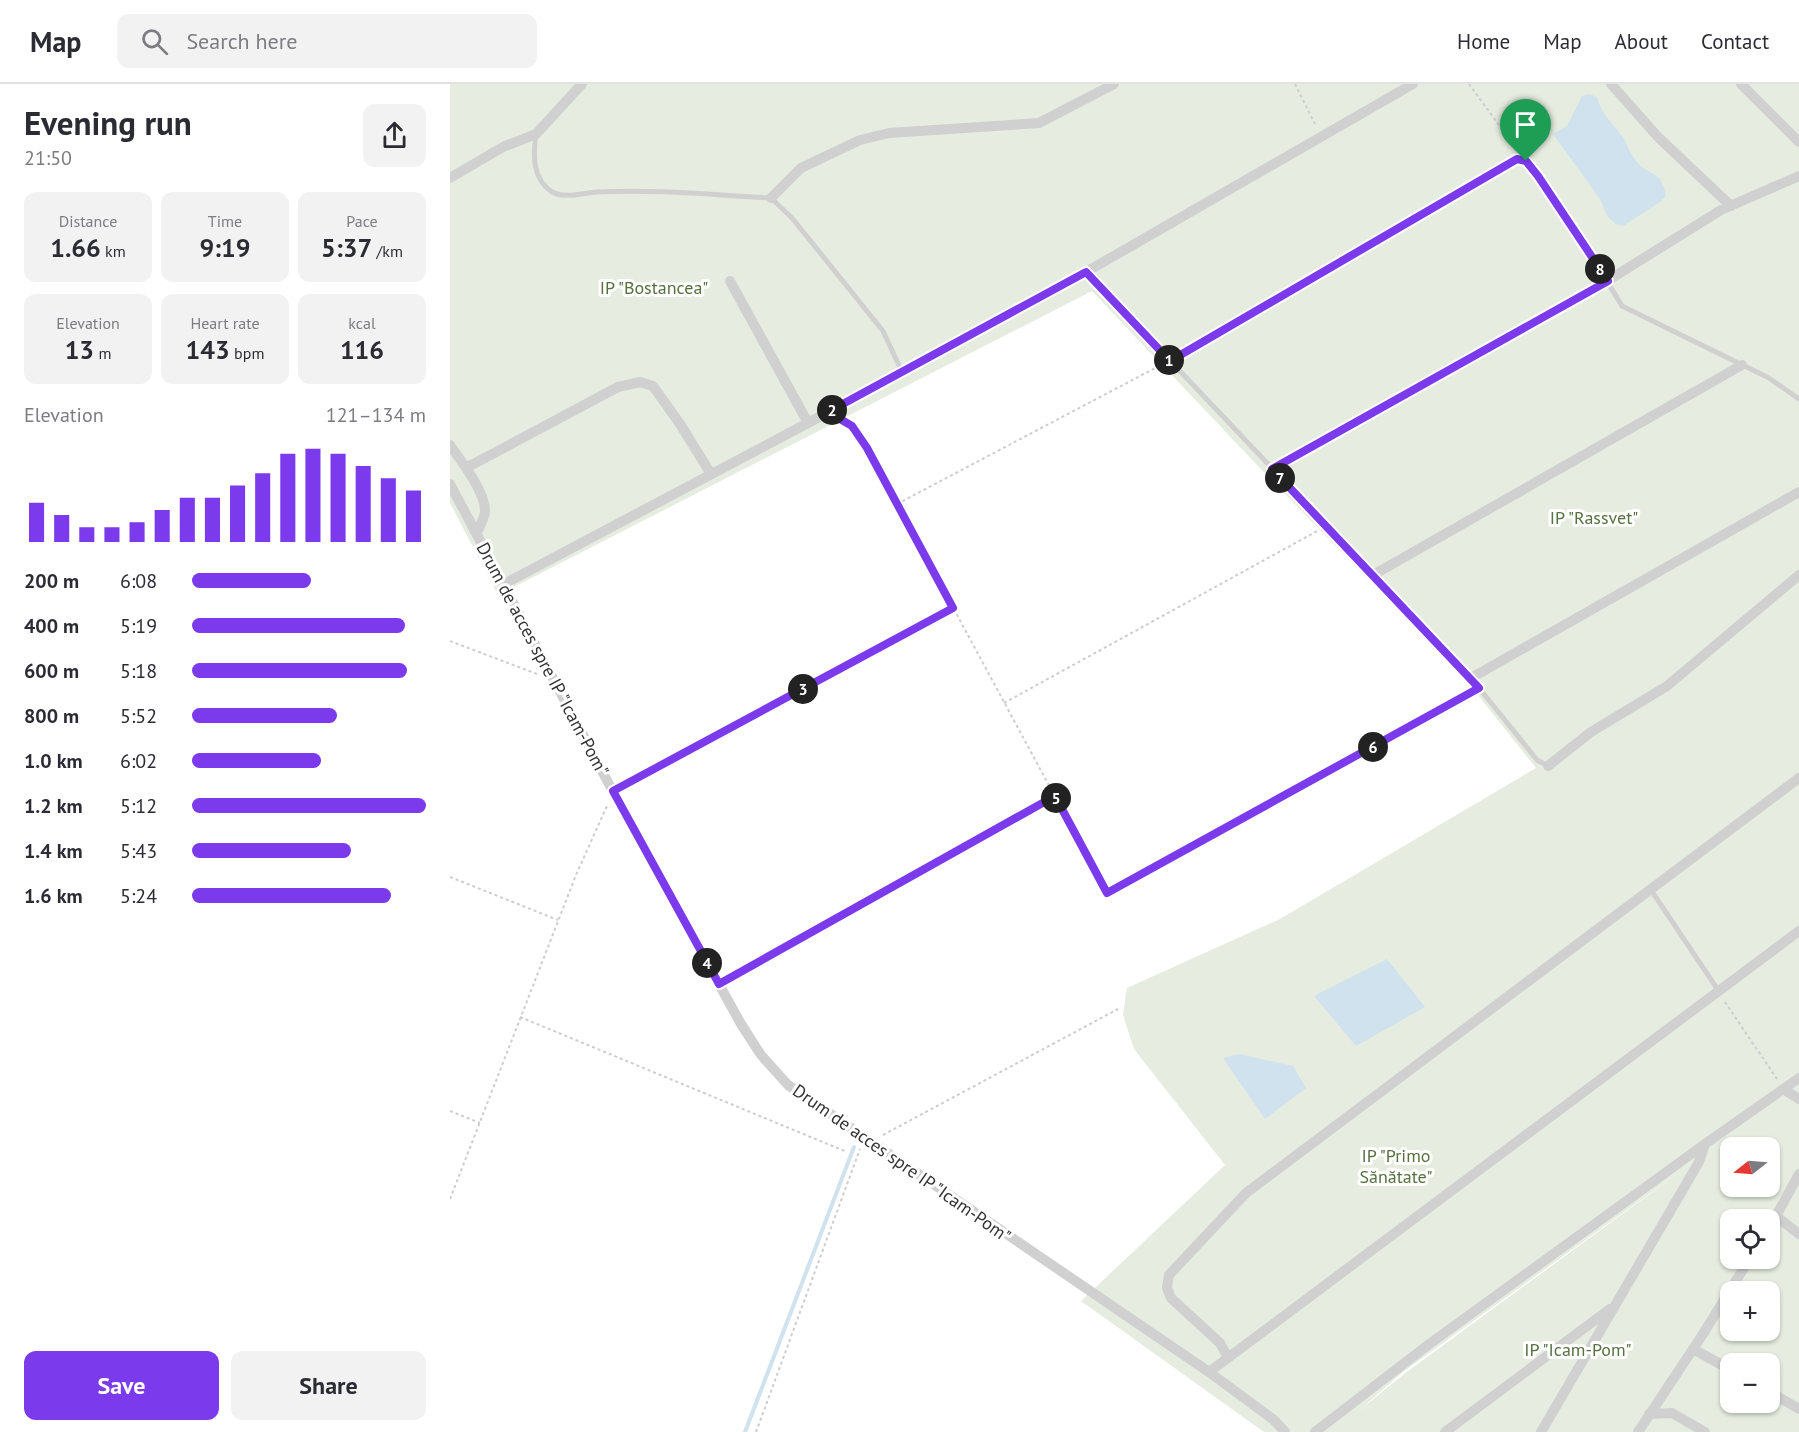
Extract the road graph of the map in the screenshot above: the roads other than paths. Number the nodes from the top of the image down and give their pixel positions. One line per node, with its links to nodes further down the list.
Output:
1 (582, 84): 6 (street)
2 (1114, 84): 11 (street)
3 (1413, 84): 13 (street)
4 (1611, 84): 12 (street)
5 (1741, 84): 7 (street)
6 (537, 134): 10 (street); 11 (lane)
7 (1799, 142)
8 (1521, 160): 15 (lane); 16 (street)
9 (1799, 176): 12 (street)
10 (450, 177)
11 (771, 198): 18 (lane)
12 (1731, 206): 15 (street)
13 (1086, 272): 16 (lane); 18 (street)
14 (730, 281): 20 (street)
15 (1608, 281): 17 (lane); 23 (street)
16 (1170, 361): 23 (lane)
17 (1742, 365): 19 (lane); 28 (street)
18 (902, 372): 20 (street)
19 (1799, 399)
20 (808, 423): 24 (street)
21 (450, 445): 22 (street)
22 (466, 468): 24 (street); 27 (street)
23 (1272, 469): 28 (lane)
24 (711, 474): 30 (street)
25 (450, 484): 27 (street, Drum de acces spre IP "Icam-Pom")
26 (1799, 492): 31 (street)
27 (477, 533): 30 (street, Drum de acces spre IP "Icam-Pom")
28 (1373, 575): 31 (lane)
29 (1799, 575): 32 (street)
30 (504, 584): 50 (street, Drum de acces spre IP "Icam-Pom")
31 (1471, 678): 32 (lane)
32 (1548, 766)
33 (1799, 778): 34 (street)
34 (1651, 890): 36 (lane); 48 (street)
35 (1799, 931): 36 (street)
36 (1718, 990): 48 (street)
37 (1799, 1078): 38 (street)
38 (1784, 1089): 39 (street); 40 (street)
39 (1799, 1099)
40 (1705, 1143): 46 (street); 55 (street)
41 (1799, 1174): 42 (street)
42 (1780, 1209)
43 (1780, 1219): 44 (street)
44 (1799, 1234)
45 (1743, 1269): 47 (street)
46 (1613, 1307): 56 (street); 57 (street)
47 (1693, 1349): 49 (street); 53 (street)
48 (1228, 1358): 50 (street)
49 (1720, 1364)
50 (1209, 1372): 54 (street, Drum de acces spre IP "Icam-Pom")
51 (1780, 1398): 52 (street)
52 (1799, 1409)
53 (1650, 1414): 58 (street); 59 (street)
54 (1285, 1432)
55 (1314, 1432)
56 (1445, 1432)
57 (1541, 1432)
58 (1638, 1432)
59 (1705, 1432)

